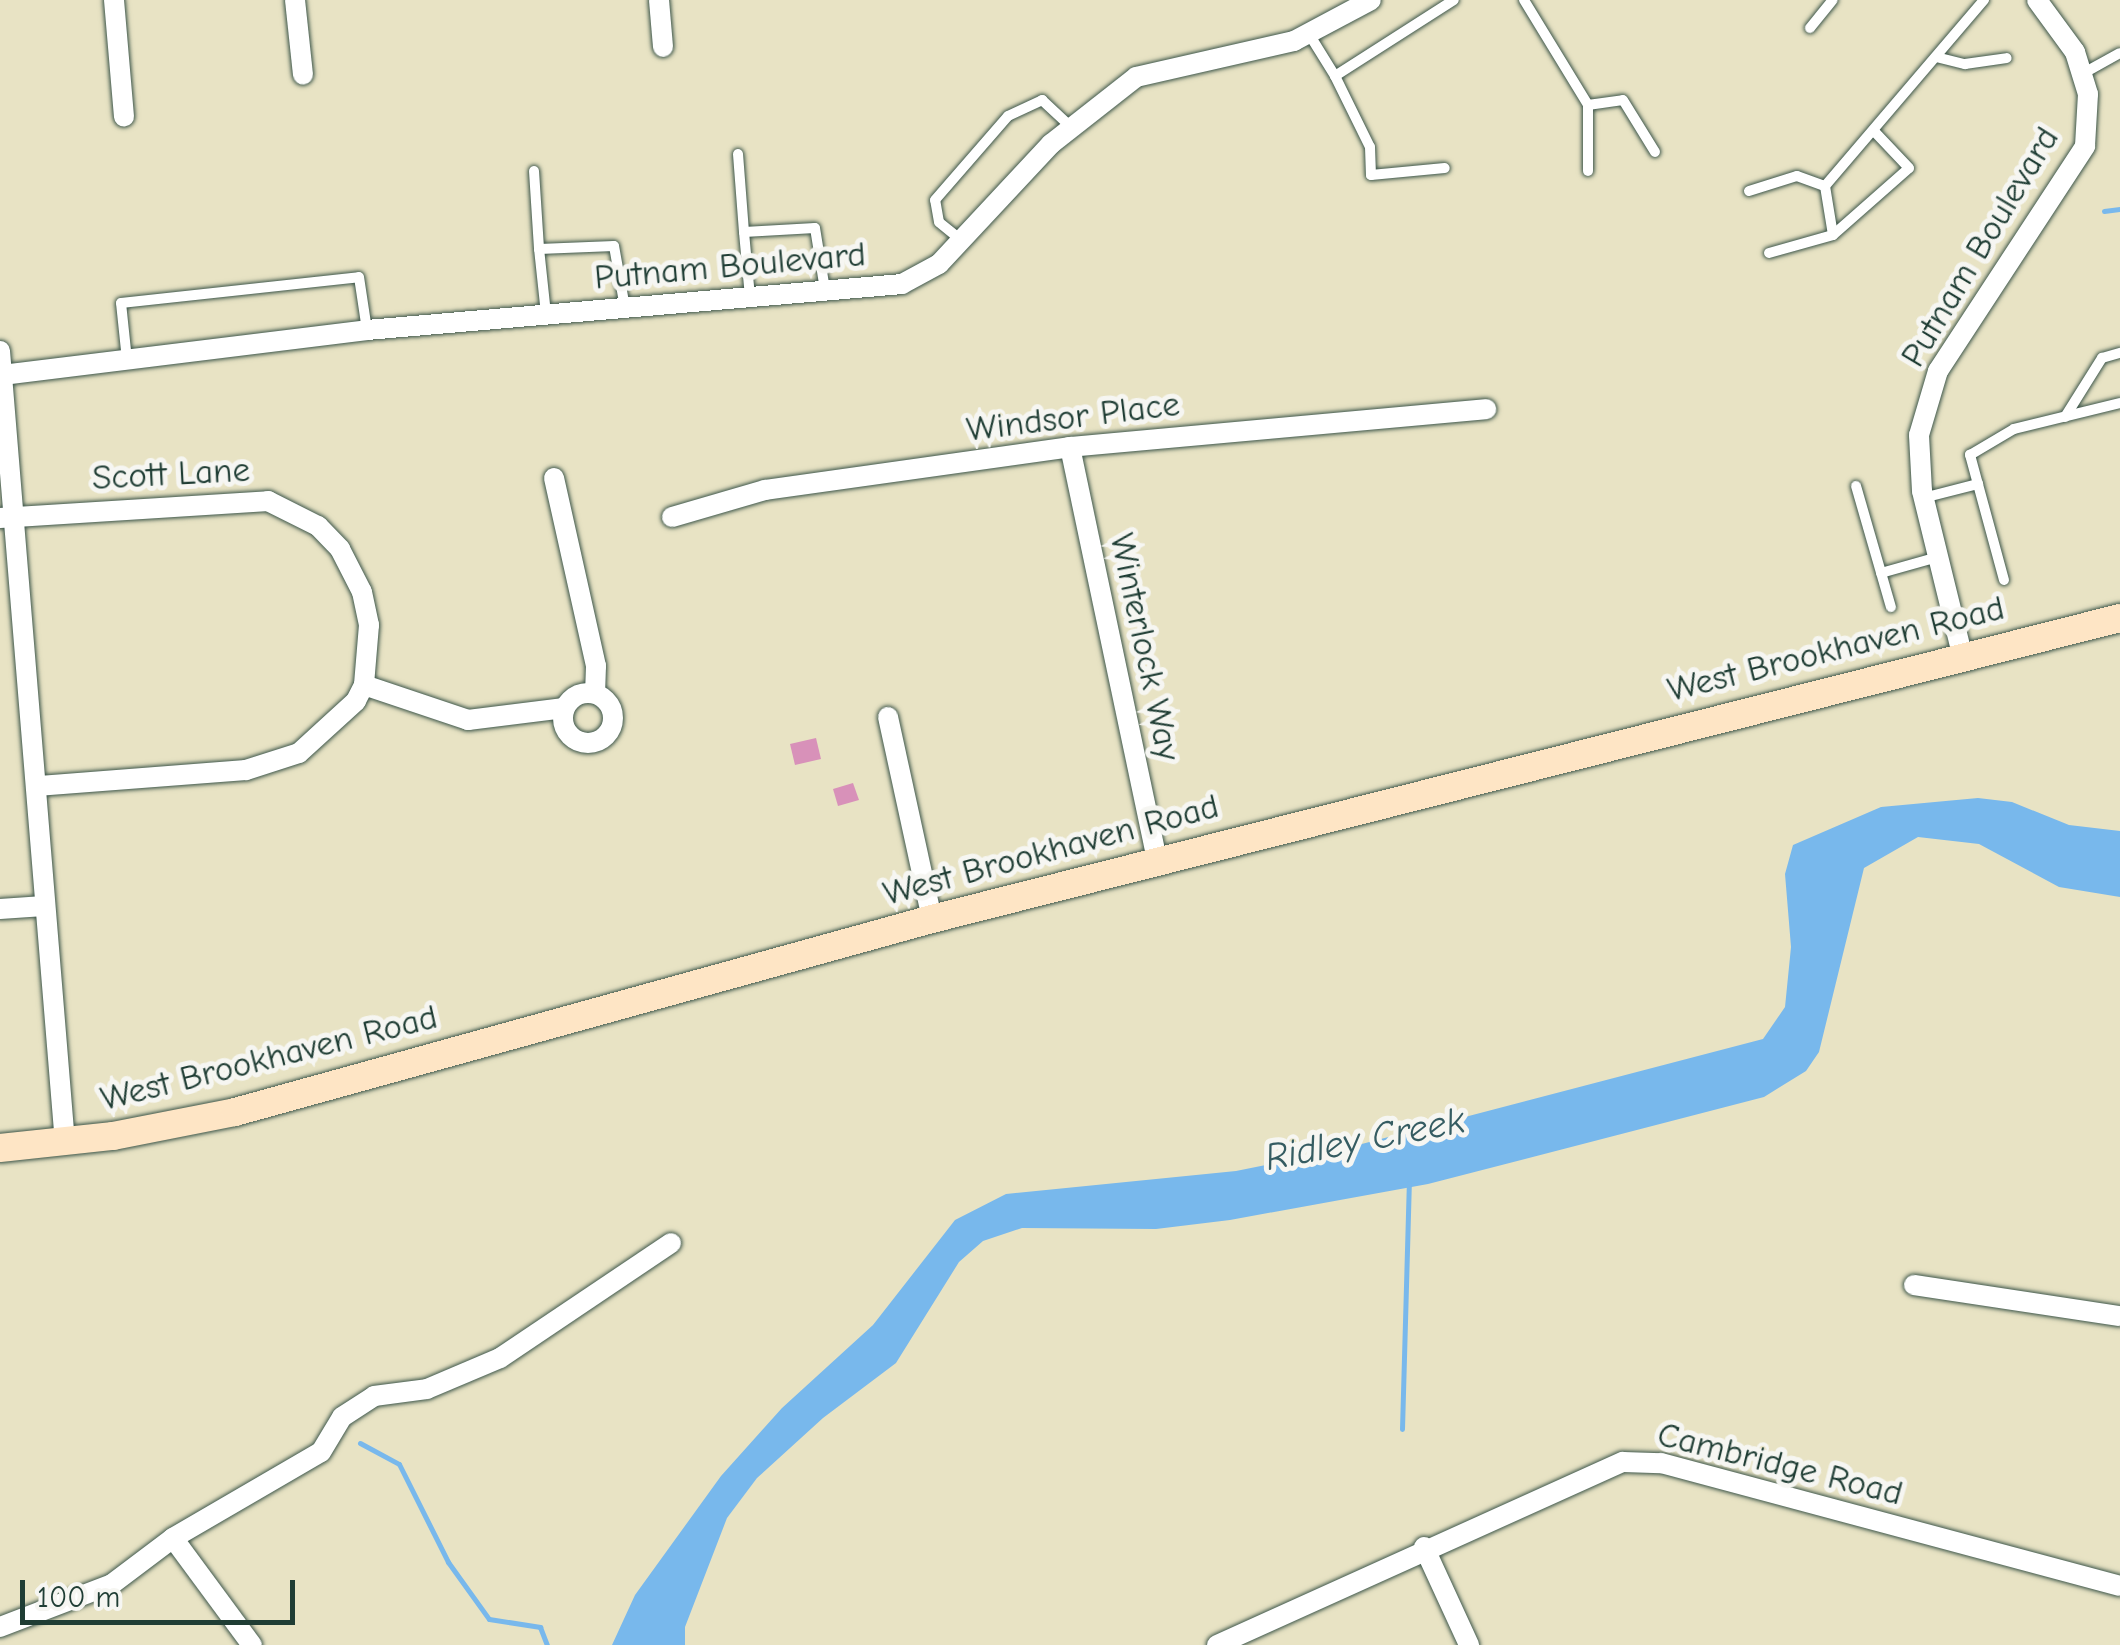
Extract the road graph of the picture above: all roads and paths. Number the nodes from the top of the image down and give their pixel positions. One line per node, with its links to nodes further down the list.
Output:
1 (114, 0): 20 (street)
2 (295, 0): 17 (street)
3 (659, 0): 12 (street)
4 (1454, 0): 18 (lane)
5 (1524, 0): 19 (lane)
6 (1833, 0): 10 (lane)
7 (1984, 0): 14 (lane)
8 (2037, 0): 16 (street, Putnam Boulevard)
9 (1363, 2): 11 (street, Putnam Boulevard)
10 (1810, 28)
11 (1309, 34): 18 (lane); 21 (street, Putnam Boulevard)
12 (662, 48)
13 (2120, 53): 16 (lane)
14 (1936, 56): 15 (lane); 22 (lane)
15 (2007, 58)
16 (2082, 74): 51 (street, Putnam Boulevard)
17 (303, 75)
18 (1335, 76): 25 (lane)
19 (1588, 105): 23 (lane); 27 (lane)
20 (124, 118)
21 (1070, 126): 32 (street, Putnam Boulevard); 32 (lane)
22 (1873, 130): 28 (lane); 31 (lane)
23 (1655, 152)
24 (738, 154): 30 (lane)
25 (1446, 168)
26 (534, 171): 33 (lane)
27 (1588, 171)
28 (1825, 186): 29 (lane); 31 (lane)
29 (1749, 191)
30 (744, 232): 35 (lane); 36 (lane)
31 (1833, 235): 34 (lane)
32 (962, 240): 35 (street, Putnam Boulevard)
33 (539, 248): 37 (lane); 38 (lane)
34 (1770, 253)
35 (825, 291): 36 (street, Putnam Boulevard)
36 (750, 297): 37 (street, Putnam Boulevard)
37 (625, 308): 38 (street, Putnam Boulevard)
38 (546, 314): 39 (street, Putnam Boulevard)
39 (367, 330): 42 (street, Putnam Boulevard); 42 (lane)
40 (0, 351): 43 (street)
41 (2120, 353): 46 (lane)
42 (127, 360): 43 (street, Putnam Boulevard)
43 (2, 375): 52 (street)
44 (2120, 403): 46 (lane)
45 (1486, 409): 47 (street, Windsor Place)
46 (2065, 417): 49 (lane)
47 (1070, 446): 53 (street, Windsor Place); 65 (street, Winterlock Way)
48 (554, 478): 61 (street)
49 (1978, 484): 51 (lane); 56 (lane)
50 (1856, 486): 55 (lane)
51 (1923, 498): 54 (street, Putnam Boulevard)
52 (5, 517): 60 (street, Scott Lane); 64 (street)
53 (672, 517)
54 (1938, 556): 55 (lane); 59 (street, Putnam Boulevard)
55 (1881, 573): 57 (lane)
56 (2004, 580)
57 (1891, 607)
58 (2120, 618): 59 (street, West Brookhaven Road)
59 (1962, 654): 65 (street, West Brookhaven Road)
60 (364, 685): 62 (street); 64 (street)
61 (594, 694): 62 (street); 62 (street)
62 (564, 708)
63 (888, 716): 68 (street)
64 (40, 786): 66 (street)
65 (1157, 861): 68 (street, West Brookhaven Road)
66 (44, 906): 67 (street); 69 (street)
67 (0, 908)
68 (932, 919): 69 (street, West Brookhaven Road)
69 (65, 1143): 70 (street, West Brookhaven Road)
70 (0, 1148)
71 (671, 1243): 74 (street)
72 (1914, 1284): 73 (street)
73 (2120, 1316)
74 (173, 1538): 77 (street); 78 (street)
75 (1424, 1547): 76 (street, Cambridge Road); 79 (street, Cambridge Road); 80 (street)
76 (2120, 1586)
77 (0, 1626)
78 (252, 1645)
79 (1217, 1645)
80 (1468, 1645)

